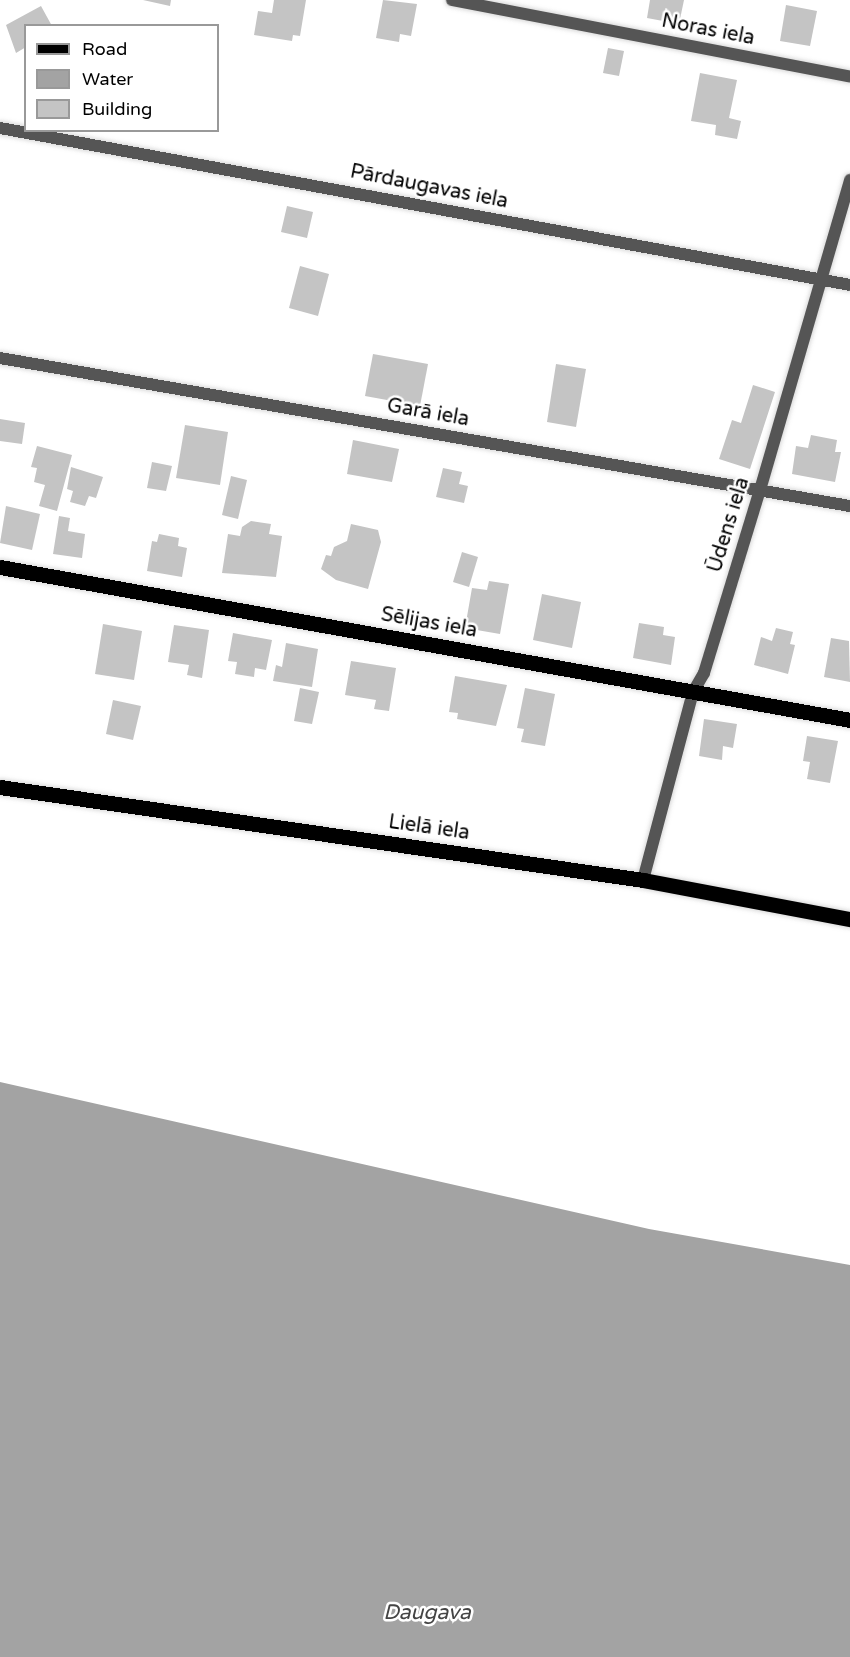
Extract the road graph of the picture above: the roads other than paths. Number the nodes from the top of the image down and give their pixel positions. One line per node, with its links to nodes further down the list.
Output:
1 (452, 0): 2 (street, Noras iela)
2 (850, 77)
3 (0, 128): 5 (street, Pārdaugavas iela)
4 (850, 180): 5 (street, Ūdens iela)
5 (822, 280): 6 (street, Pārdaugavas iela); 8 (street, Ūdens iela)
6 (850, 285)
7 (0, 358): 8 (street, Garā iela)
8 (760, 490): 9 (street, Garā iela); 11 (street, Ūdens iela)
9 (850, 506)
10 (0, 567): 11 (main road, Sēlijas iela)
11 (693, 692): 12 (main road, Sēlijas iela); 14 (street, Ūdens iela)
12 (850, 720)
13 (0, 787): 14 (main road, Lielā iela)
14 (643, 880): 15 (main road, Lielā iela)
15 (850, 920)

